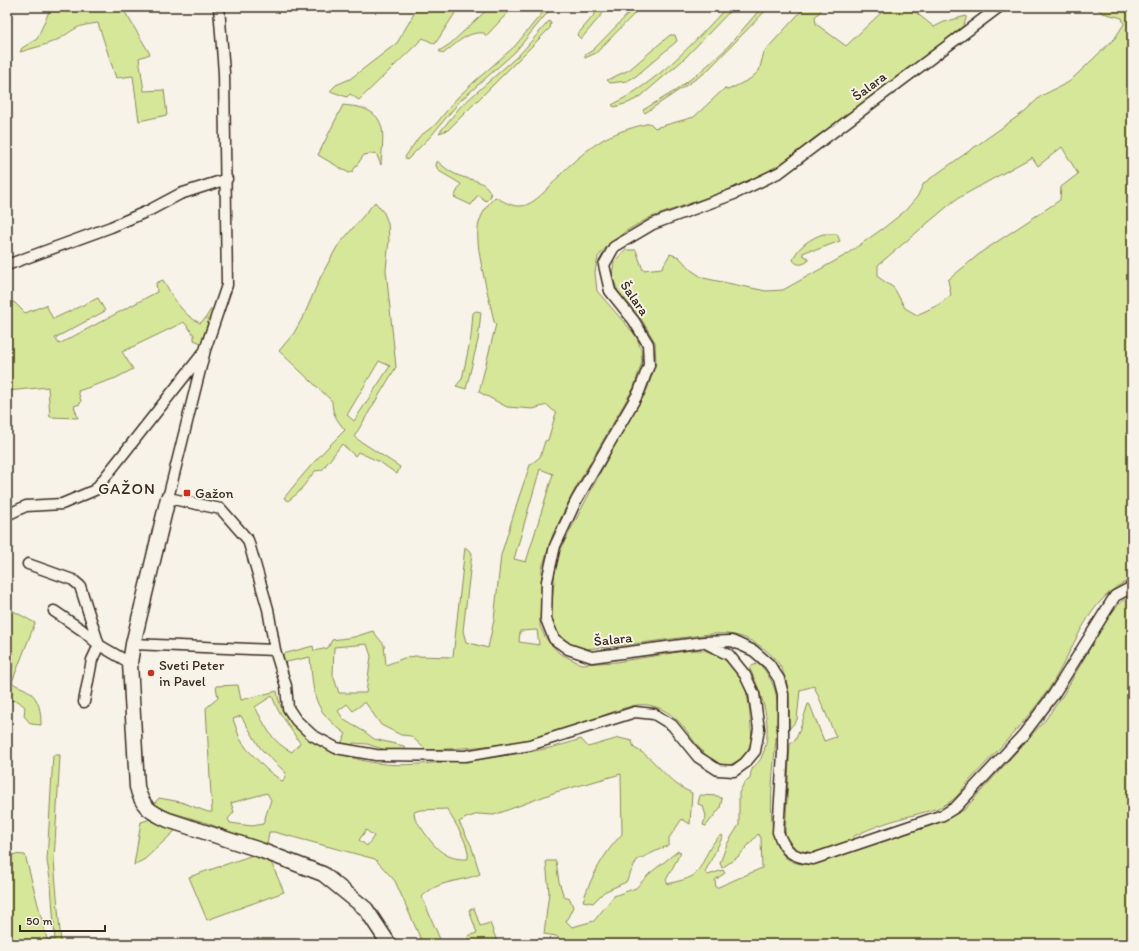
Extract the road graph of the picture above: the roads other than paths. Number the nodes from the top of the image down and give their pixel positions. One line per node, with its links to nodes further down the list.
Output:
1 (219, 7): 3 (street)
2 (999, 7): 11 (street, Šalara)
3 (227, 179): 4 (street); 5 (street)
4 (7, 265)
5 (205, 350): 6 (street); 7 (street)
6 (168, 498): 12 (street); 14 (street)
7 (7, 515)
8 (28, 564): 13 (street)
9 (1132, 588): 11 (street, Šalara)
10 (54, 611): 13 (street)
11 (704, 642): 14 (street)
12 (133, 644): 14 (street); 15 (street)
13 (99, 645): 15 (street); 16 (street)
14 (275, 650)
15 (130, 663): 17 (street)
16 (84, 702)
17 (389, 944)

